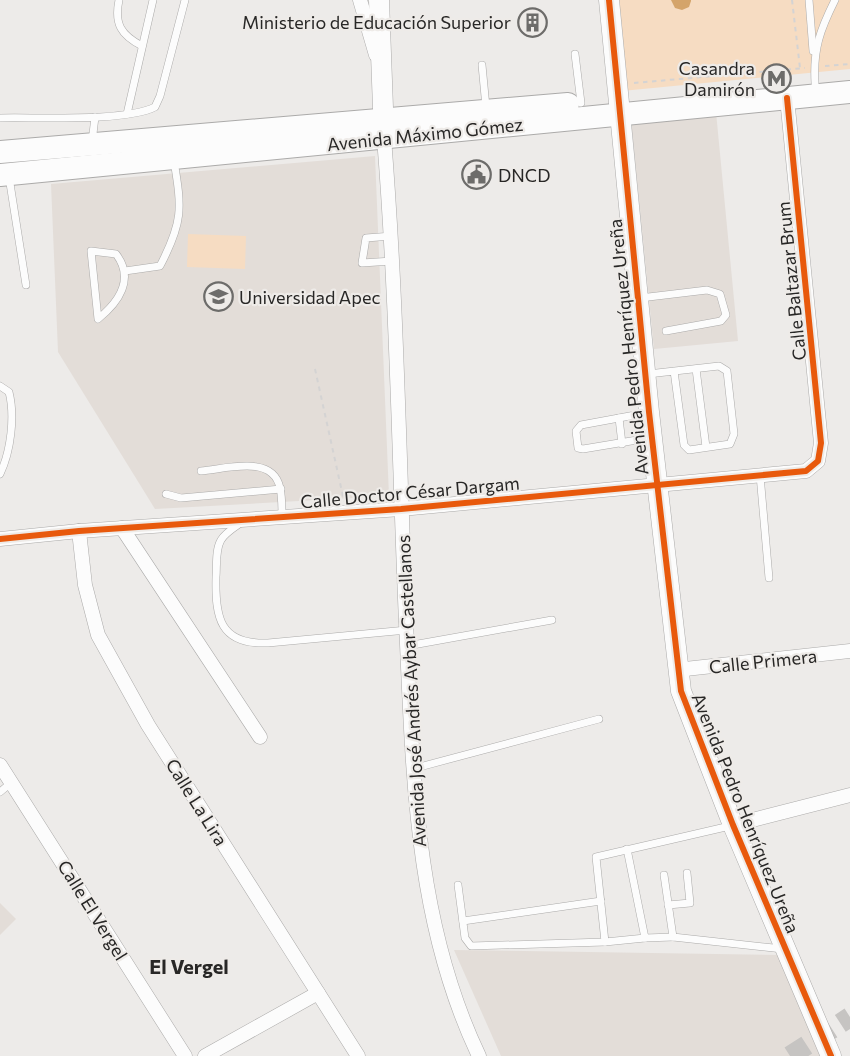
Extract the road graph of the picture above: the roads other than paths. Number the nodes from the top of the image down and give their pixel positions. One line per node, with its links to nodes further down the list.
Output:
1 (119, 0): 9 (lane)
2 (153, 0): 9 (lane)
3 (185, 0): 21 (lane)
4 (360, 0): 14 (street)
5 (379, 0): 14 (main road)
6 (609, 0): 18 (main road, Avenida Pedro Henríquez Ureña)
7 (809, 0): 11 (lane)
8 (835, 0): 11 (lane)
9 (142, 46): 21 (lane)
10 (575, 54): 19 (lane)
11 (813, 57): 13 (lane)
12 (482, 65): 20 (lane)
13 (810, 73): 15 (main road, Avenida Máximo Gómez); 18 (main road, Avenida Máximo Gómez)
14 (382, 77): 24 (main road)
15 (850, 80)
16 (850, 92): 17 (main road, Avenida Máximo Gómez)
17 (787, 98): 18 (main road, Avenida Máximo Gómez); 44 (street, Calle Baltazar Brum)
18 (619, 100): 19 (main road, Avenida Máximo Gómez); 24 (main road, Avenida Máximo Gómez); 33 (main road, Avenida Pedro Henríquez Ureña)
19 (581, 103): 20 (main road, Avenida Máximo Gómez)
20 (486, 111): 24 (main road, Avenida Máximo Gómez)
21 (127, 114): 22 (lane)
22 (95, 117): 23 (lane); 25 (lane)
23 (0, 118)
24 (383, 129): 25 (main road, Avenida Máximo Gómez); 27 (main road, Avenida Máximo Gómez); 29 (street, Avenida José Andrés Aybar Castellanos)
25 (92, 145): 26 (main road, Avenida Máximo Gómez)
26 (0, 152)
27 (173, 159): 28 (main road, Avenida Máximo Gómez); 31 (lane)
28 (4, 175): 32 (lane)
29 (392, 236): 30 (street, Avenida José Andrés Aybar Castellanos); 30 (lane)
30 (392, 261): 51 (street, Avenida José Andrés Aybar Castellanos)
31 (125, 271): 31 (lane)
32 (26, 285)
33 (637, 298): 34 (lane); 37 (main road, Avenida Pedro Henríquez Ureña)
34 (666, 331)
35 (696, 369): 36 (lane); 43 (lane); 43 (lane)
36 (674, 371): 37 (lane); 43 (lane)
37 (645, 374): 39 (main road, Avenida Pedro Henríquez Ureña)
38 (0, 386): 46 (lane)
39 (649, 412): 40 (lane); 41 (main road, Avenida Pedro Henríquez Ureña)
40 (619, 418): 42 (lane); 42 (lane)
41 (652, 437): 42 (lane); 48 (main road, Avenida Pedro Henríquez Ureña)
42 (622, 444)
43 (706, 447)
44 (818, 461): 47 (street, Calle Doctor César Dargam)
45 (201, 471): 49 (lane)
46 (0, 474)
47 (760, 476): 48 (street, Calle Doctor César Dargam); 57 (lane)
48 (657, 485): 51 (street, Calle Doctor César Dargam); 62 (main road, Avenida Pedro Henríquez Ureña)
49 (281, 489): 50 (lane); 52 (lane)
50 (166, 494)
51 (401, 509): 52 (street, Calle Doctor César Dargam); 59 (street, Avenida José Andrés Aybar Castellanos)
52 (282, 517): 53 (street, Calle Doctor César Dargam)
53 (245, 519): 54 (street, Calle Doctor César Dargam); 59 (lane)
54 (122, 528): 55 (street, Calle Doctor César Dargam); 64 (street)
55 (79, 531): 56 (street, Calle Doctor César Dargam); 82 (street, Calle La Lira)
56 (0, 539)
57 (770, 578)
58 (552, 620): 60 (lane)
59 (407, 630): 60 (street, Avenida José Andrés Aybar Castellanos)
60 (407, 646): 66 (street, Avenida José Andrés Aybar Castellanos)
61 (850, 651): 62 (street, Calle Primera)
62 (676, 670): 70 (main road, Avenida Pedro Henríquez Ureña)
63 (599, 720): 66 (lane)
64 (260, 736)
65 (0, 765): 67 (street, Calle El Vergel)
66 (412, 769): 86 (street, Avenida José Andrés Aybar Castellanos)
67 (12, 782): 68 (lane); 83 (street, Calle El Vergel)
68 (0, 792)
69 (850, 795): 70 (street)
70 (733, 825): 71 (lane); 81 (main road, Avenida Pedro Henríquez Ureña)
71 (627, 849): 75 (lane); 78 (lane)
72 (687, 873): 76 (lane)
73 (664, 875): 76 (lane)
74 (458, 885): 77 (lane)
75 (601, 901): 77 (lane); 80 (lane)
76 (668, 906): 79 (lane)
77 (463, 921): 80 (lane)
78 (645, 938): 79 (lane); 80 (lane)
79 (673, 938): 81 (lane)
80 (605, 942)
81 (785, 949): 87 (main road, Avenida Pedro Henríquez Ureña)
82 (318, 993): 84 (street); 85 (street, Calle La Lira)
83 (185, 1056)
84 (205, 1056)
85 (358, 1056)
86 (479, 1056)
87 (831, 1056)

